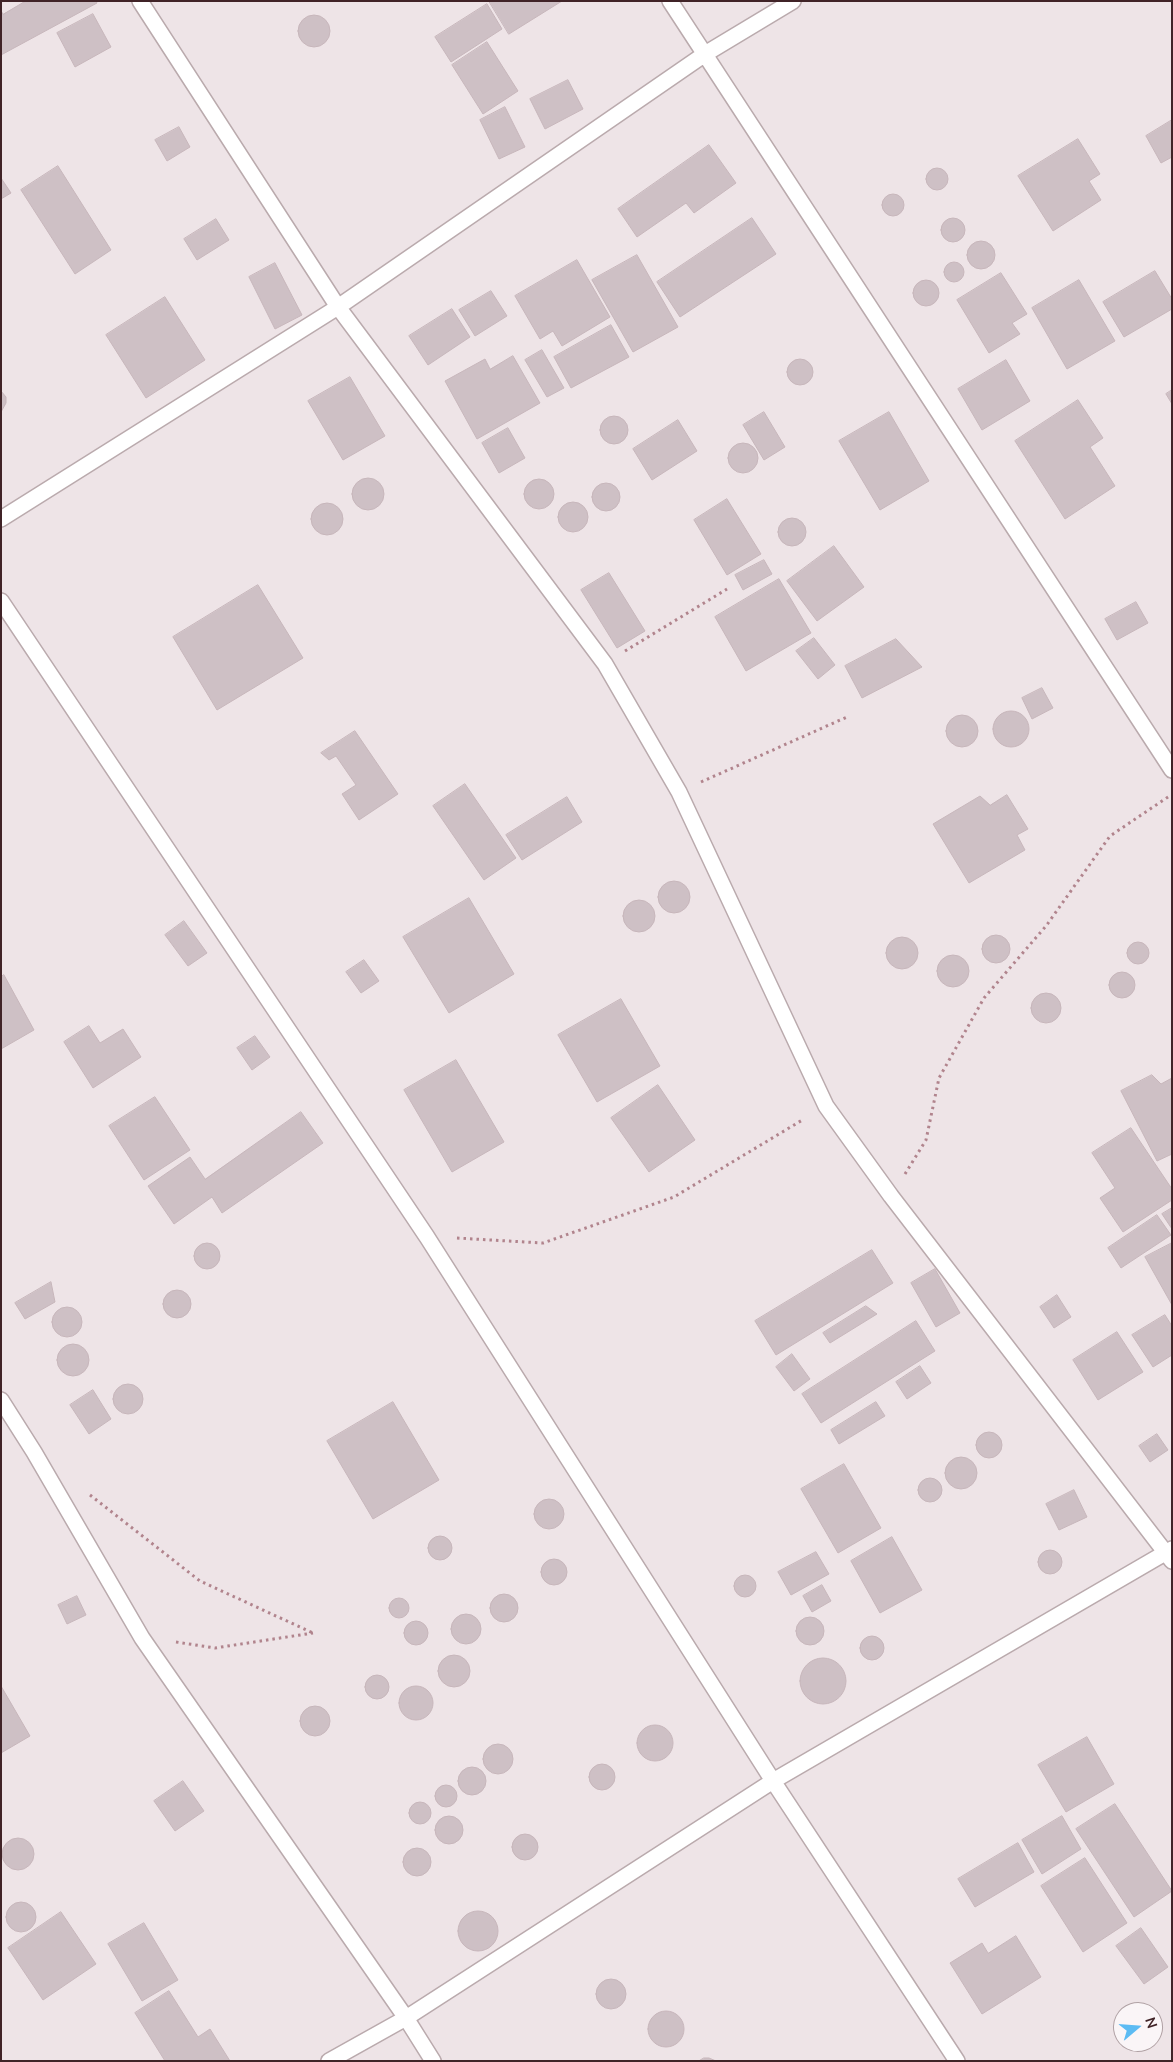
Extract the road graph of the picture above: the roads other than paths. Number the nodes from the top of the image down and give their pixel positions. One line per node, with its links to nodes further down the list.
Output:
1 (140, 1): 5 (street)
2 (670, 1): 4 (street)
3 (793, 1): 4 (street)
4 (705, 54): 5 (street); 8 (street)
5 (338, 307): 6 (street); 10 (street)
6 (1, 519)
7 (1, 601): 11 (street)
8 (1172, 770)
9 (1, 1400): 12 (street)
10 (1170, 1554): 11 (street)
11 (773, 1781): 12 (street); 15 (street)
12 (406, 2018): 13 (street); 14 (street)
13 (329, 2061)
14 (433, 2061)
15 (957, 2061)

